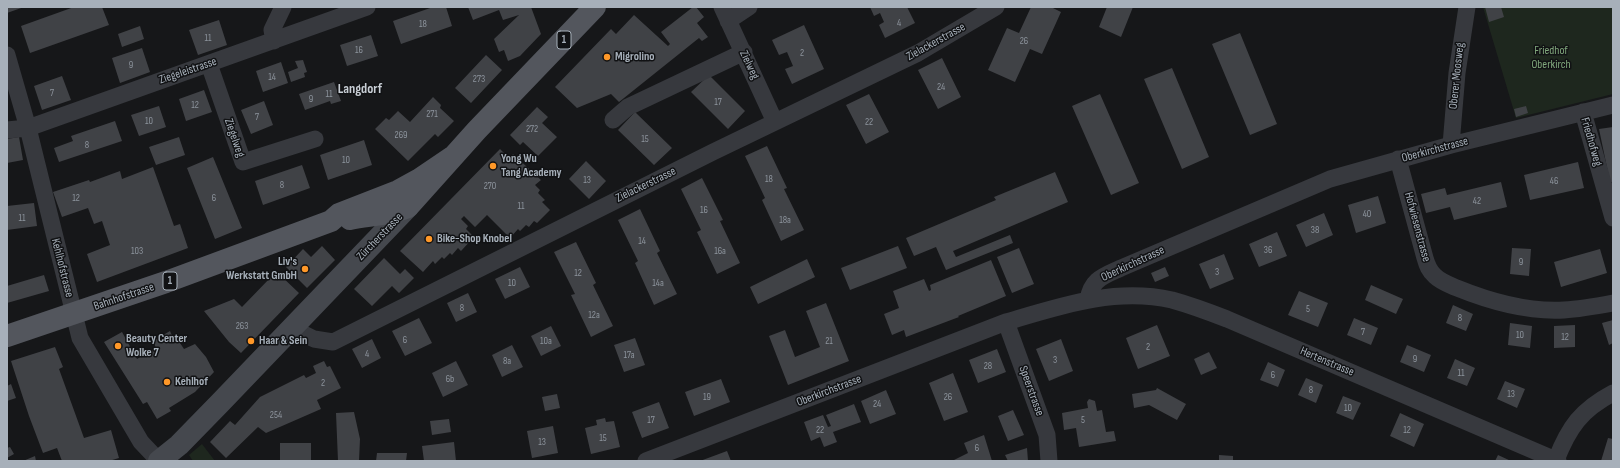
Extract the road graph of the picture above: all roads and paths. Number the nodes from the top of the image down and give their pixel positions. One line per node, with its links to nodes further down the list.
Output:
1 (283, 7): 8 (street)
2 (367, 7): 8 (street, Ziegeleistrasse)
3 (595, 7): 20 (main road, Zürcherstrasse / 1)
4 (749, 7): 7 (street)
5 (996, 7): 15 (street, Zielackerstrasse)
6 (1467, 7): 19 (street, Oberer Moosweg)
7 (725, 14): 9 (street, Zielweg)
8 (274, 41): 11 (street, Ziegeleistrasse)
9 (744, 52): 14 (street); 15 (street, Zielweg)
10 (7, 56): 16 (street, Kehlhofstrasse)
11 (209, 64): 16 (street, Ziegeleistrasse); 18 (street, Ziegelweg)
12 (1613, 105): 13 (street, Oberkirchstrasse)
13 (1583, 112): 19 (street, Oberkirchstrasse); 23 (street, Friedhofweg)
14 (613, 120)
15 (775, 122): 29 (street, Zielackerstrasse)
16 (28, 128): 17 (street, Ziegeleistrasse); 27 (street, Kehlhofstrasse)
17 (7, 130)
18 (315, 138)
19 (1451, 145): 21 (street, Oberkirchstrasse)
20 (452, 157): 22 (main road, Zürcherstrasse / 1); 24 (main road, Bahnhofstrasse / 1)
21 (1398, 159): 25 (street, Oberkirchstrasse); 26 (street, Hofwiesenstrasse)
22 (408, 207): 24 (main road, Bahnhofstrasse / 1); 29 (main road, Zürcherstrasse)
23 (1613, 218)
24 (331, 221): 27 (main road, Bahnhofstrasse / 1)
25 (1088, 300): 28 (street, Oberkirchstrasse); 33 (street, Hertenstrasse)
26 (1613, 303)
27 (74, 314): 30 (main road, Bahnhofstrasse / 1); 34 (street, Kehlhofstrasse)
28 (1006, 322): 32 (street, Oberkirchstrasse); 35 (street, Speerstrasse)
29 (292, 328): 34 (main road, Zürcherstrasse)
30 (7, 336)
31 (1613, 393): 33 (street)
32 (656, 459)
33 (1557, 460)
34 (159, 461)
35 (1049, 461)

